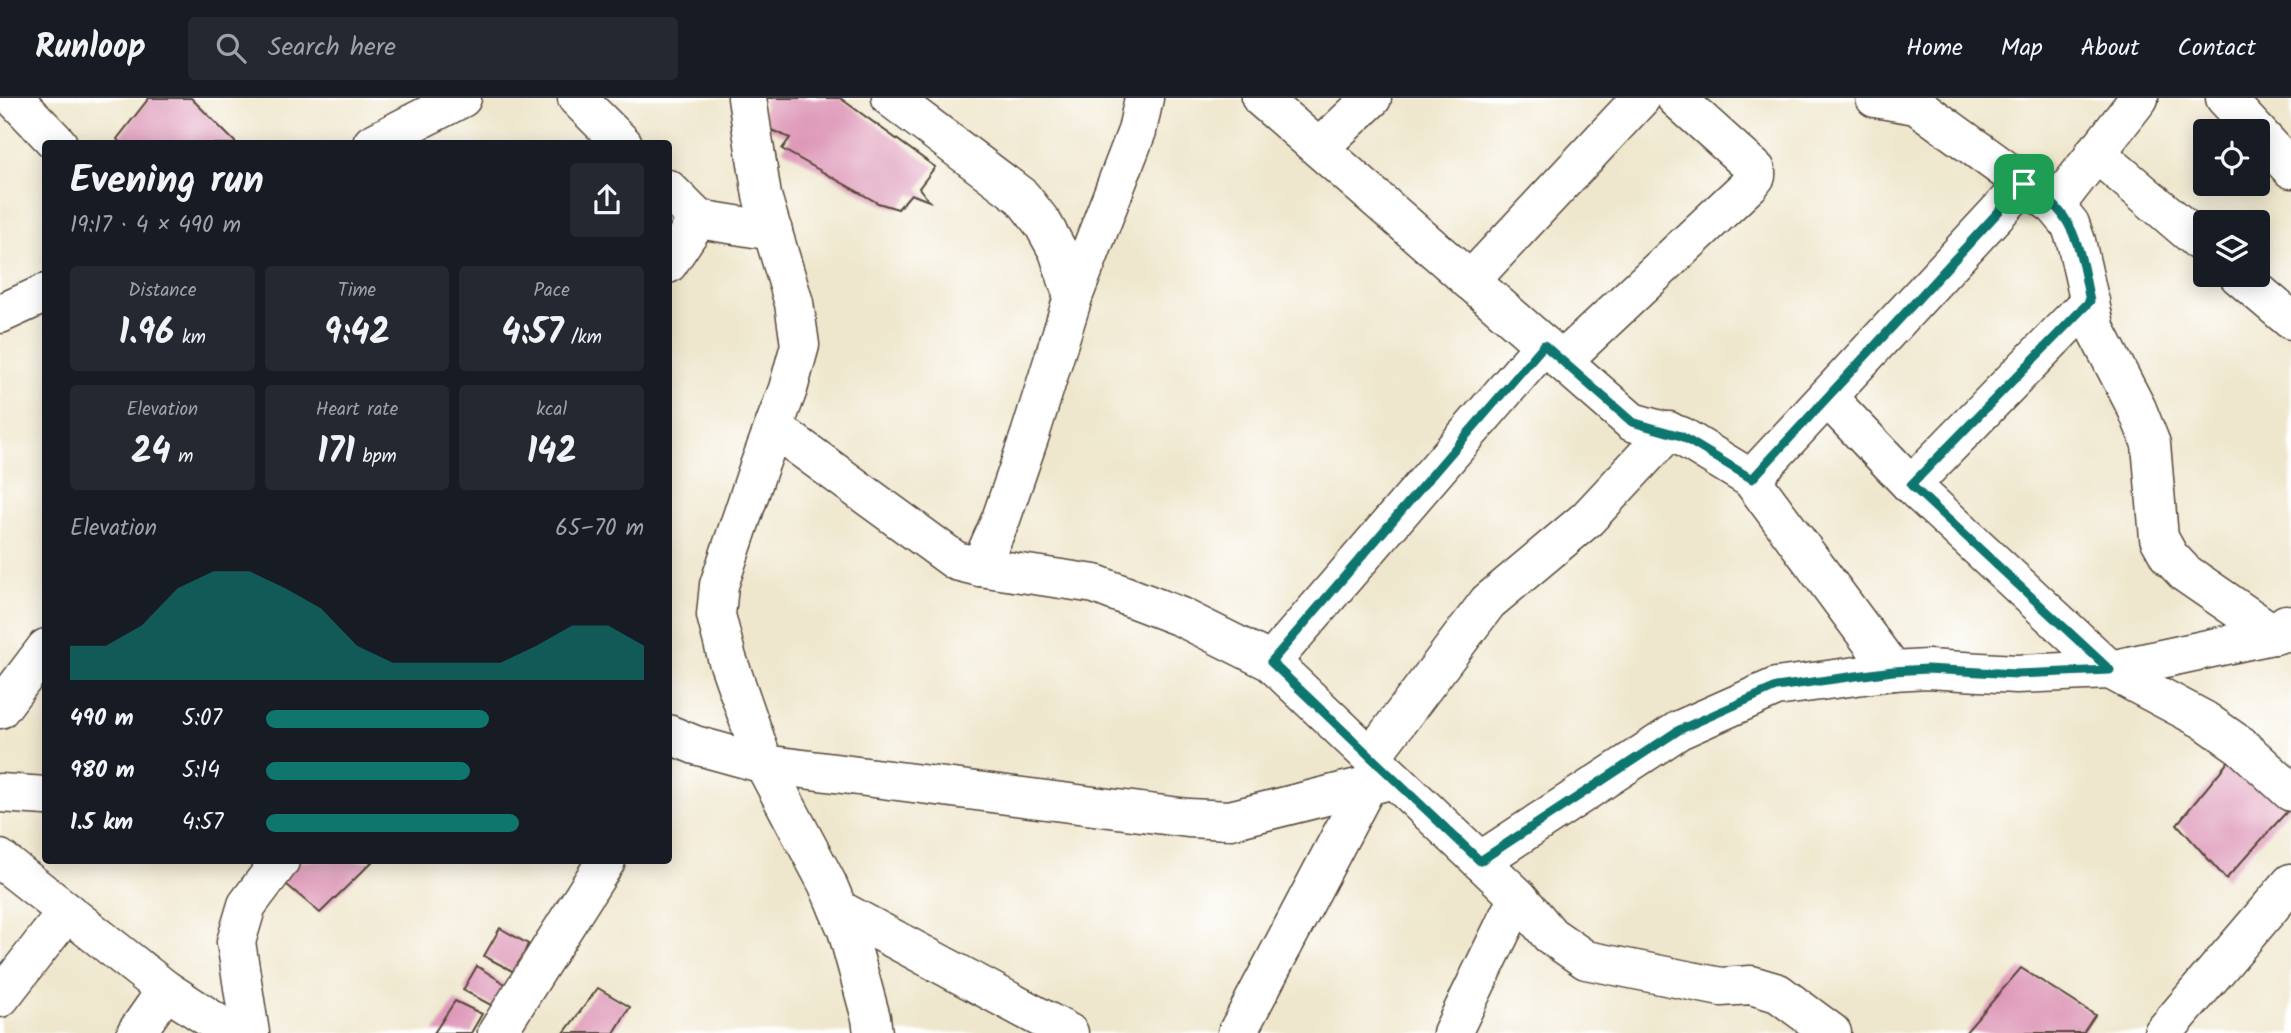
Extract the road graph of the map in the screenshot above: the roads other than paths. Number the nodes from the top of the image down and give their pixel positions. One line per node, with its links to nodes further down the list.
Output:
1 (13, 98): 15 (street)
2 (462, 98): 16 (street)
3 (577, 98): 17 (street)
4 (747, 98): 25 (street)
5 (891, 98): 31 (street)
6 (1144, 98): 31 (street)
7 (1261, 98): 19 (street)
8 (1372, 98): 19 (street)
9 (1641, 98): 28 (street)
10 (1875, 98): 23 (street)
11 (2139, 98): 20 (street)
12 (2225, 98): 14 (street)
13 (1686, 101): 35 (street)
14 (2245, 119)
15 (54, 140)
16 (389, 140)
17 (619, 140)
18 (2270, 146): 21 (street)
19 (1319, 148): 28 (street)
20 (2095, 152): 23 (street); 26 (street)
21 (2291, 169)
22 (672, 193): 24 (street)
23 (2040, 195): 32 (street); 36 (street)
24 (698, 219): 25 (street); 27 (street)
25 (773, 231): 37 (street)
26 (2193, 236)
27 (672, 258)
28 (1470, 281): 35 (street)
29 (2252, 287): 34 (street)
30 (42, 295): 33 (street)
31 (1073, 297): 41 (street)
32 (2090, 301): 40 (street); 42 (street)
33 (0, 314)
34 (2291, 320)
35 (1553, 353): 38 (street); 44 (street)
36 (1827, 397): 39 (street); 40 (street)
37 (774, 428): 41 (street); 49 (street)
38 (1669, 431): 39 (street); 50 (street)
39 (1752, 479): 46 (street)
40 (1911, 485): 45 (street)
41 (980, 567): 44 (street)
42 (2286, 629): 45 (street)
43 (42, 653): 47 (street)
44 (1271, 662): 50 (street)
45 (2110, 670): 46 (street); 51 (street)
46 (1893, 671): 55 (street)
47 (0, 709)
48 (672, 736): 49 (street)
49 (764, 764): 50 (street); 60 (street)
50 (1377, 774): 55 (street); 70 (street)
51 (2291, 792)
52 (0, 793): 53 (street)
53 (42, 796)
54 (0, 859): 61 (street)
55 (1480, 861): 59 (street)
56 (278, 864): 66 (street)
57 (604, 864): 67 (street)
58 (2291, 883): 73 (street)
59 (1518, 897): 71 (street); 72 (street)
60 (838, 909): 68 (street); 69 (street)
61 (67, 912): 62 (street); 63 (street)
62 (166, 990): 64 (street); 65 (street)
63 (0, 998)
64 (136, 1033)
65 (232, 1033)
66 (250, 1033)
67 (497, 1033)
68 (873, 1033)
69 (1069, 1033)
70 (1237, 1033)
71 (1452, 1033)
72 (1832, 1033)
73 (2163, 1033)

